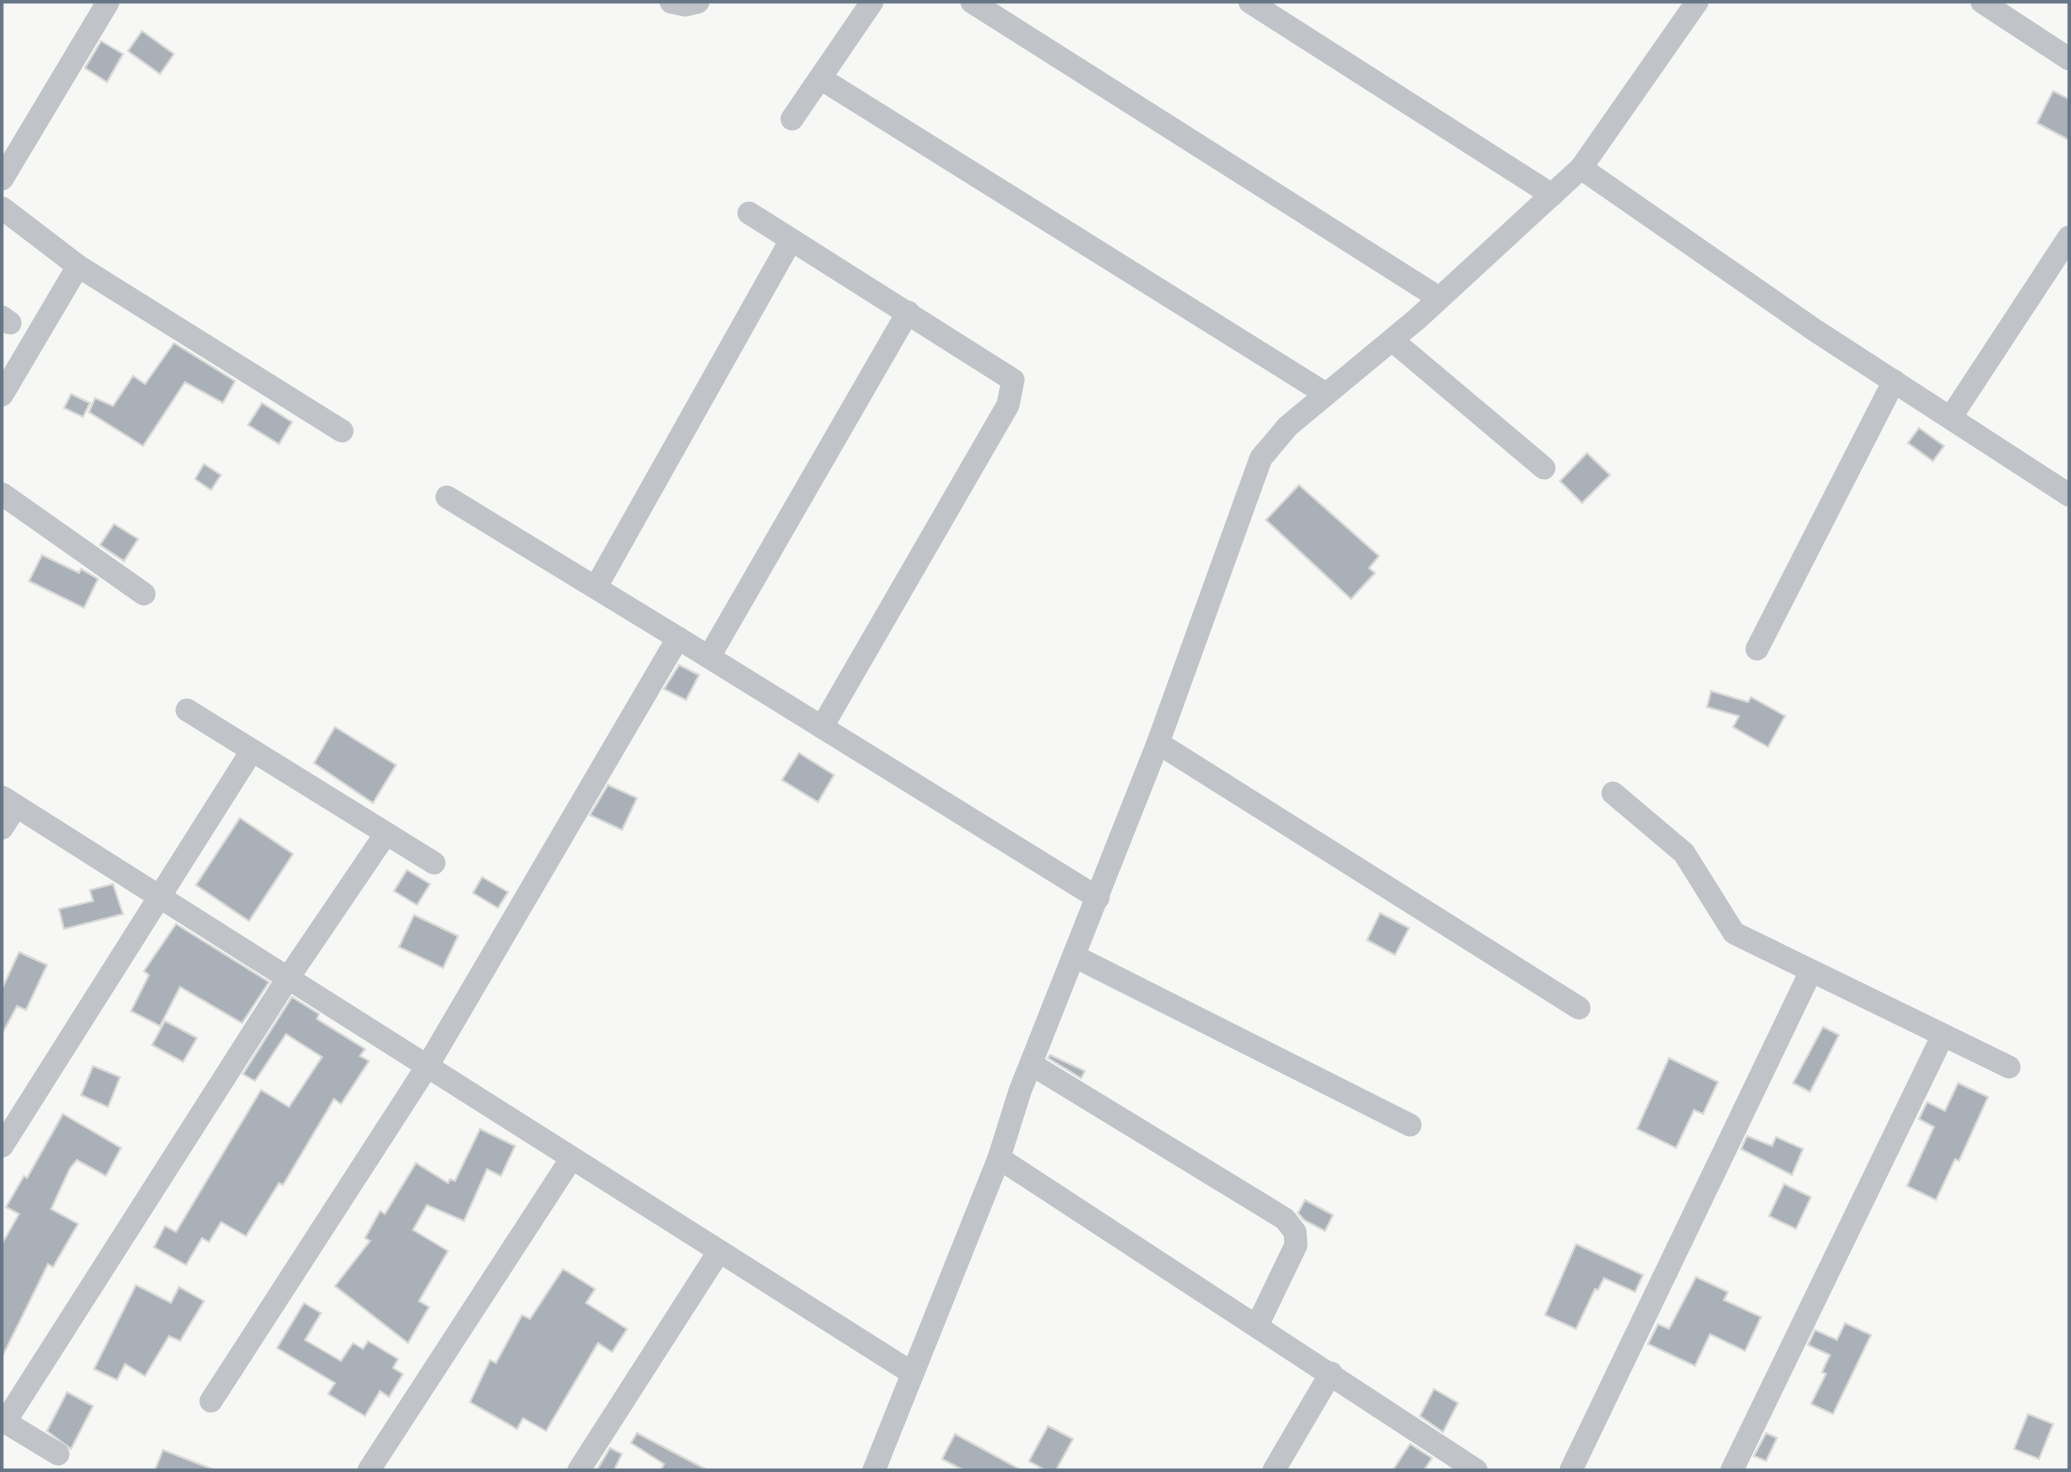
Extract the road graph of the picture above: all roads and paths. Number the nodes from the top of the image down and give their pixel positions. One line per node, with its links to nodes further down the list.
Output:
1 (108, 2): 13 (street)
2 (671, 2): 3 (street)
3 (698, 2)
4 (872, 2): 10 (street)
5 (972, 2): 20 (street)
6 (1250, 2): 14 (street)
7 (1697, 2): 12 (street)
8 (1982, 2): 9 (street)
9 (2069, 59)
10 (820, 78): 11 (street); 24 (street)
11 (792, 119)
12 (1581, 168): 14 (street); 23 (street)
13 (2, 179)
14 (1552, 195): 20 (street)
15 (2, 208): 19 (street)
16 (749, 213): 18 (street)
17 (2069, 237): 26 (street)
18 (791, 240): 21 (street); 32 (street)
19 (78, 266): 25 (street); 27 (street)
20 (1439, 298): 22 (street)
21 (908, 312): 36 (street); 38 (street)
22 (1392, 340): 24 (street); 28 (street)
23 (1894, 381): 26 (street); 35 (street)
24 (1326, 394): 39 (street)
25 (2, 395)
26 (1951, 418): 30 (street)
27 (342, 431)
28 (1544, 468)
29 (2, 494): 33 (street)
30 (2069, 495)
31 (447, 497): 32 (street)
32 (596, 587): 34 (street)
33 (144, 594)
34 (678, 638): 36 (street); 54 (street)
35 (1757, 649)
36 (709, 657): 38 (street)
37 (187, 710): 40 (street)
38 (822, 727): 47 (street)
39 (1158, 743): 47 (street); 51 (street)
40 (251, 752): 44 (street); 46 (street)
41 (1613, 793): 49 (street)
42 (9, 801): 43 (street); 46 (street)
43 (2, 828)
44 (385, 835): 45 (street); 50 (street)
45 (435, 863)
46 (159, 895): 50 (street); 57 (street)
47 (1098, 898): 48 (street)
48 (1074, 956): 53 (street); 56 (street)
49 (1811, 971): 52 (street); 72 (street)
50 (288, 978): 54 (street); 65 (street)
51 (1579, 1008)
52 (1943, 1035): 55 (street); 73 (street)
53 (1031, 1064): 59 (street); 61 (street)
54 (428, 1065): 58 (street); 64 (street)
55 (2009, 1068)
56 (1409, 1125)
57 (2, 1146)
58 (571, 1158): 60 (street); 67 (street)
59 (999, 1158): 61 (street); 62 (street)
60 (718, 1253): 62 (street); 68 (street)
61 (1257, 1326): 63 (street)
62 (912, 1373): 69 (street)
63 (1331, 1373): 70 (street); 71 (street)
64 (211, 1401)
65 (4, 1421): 66 (street)
66 (58, 1454)
67 (369, 1470)
68 (579, 1470)
69 (874, 1470)
70 (1274, 1470)
71 (1476, 1470)
72 (1571, 1470)
73 (1732, 1470)

